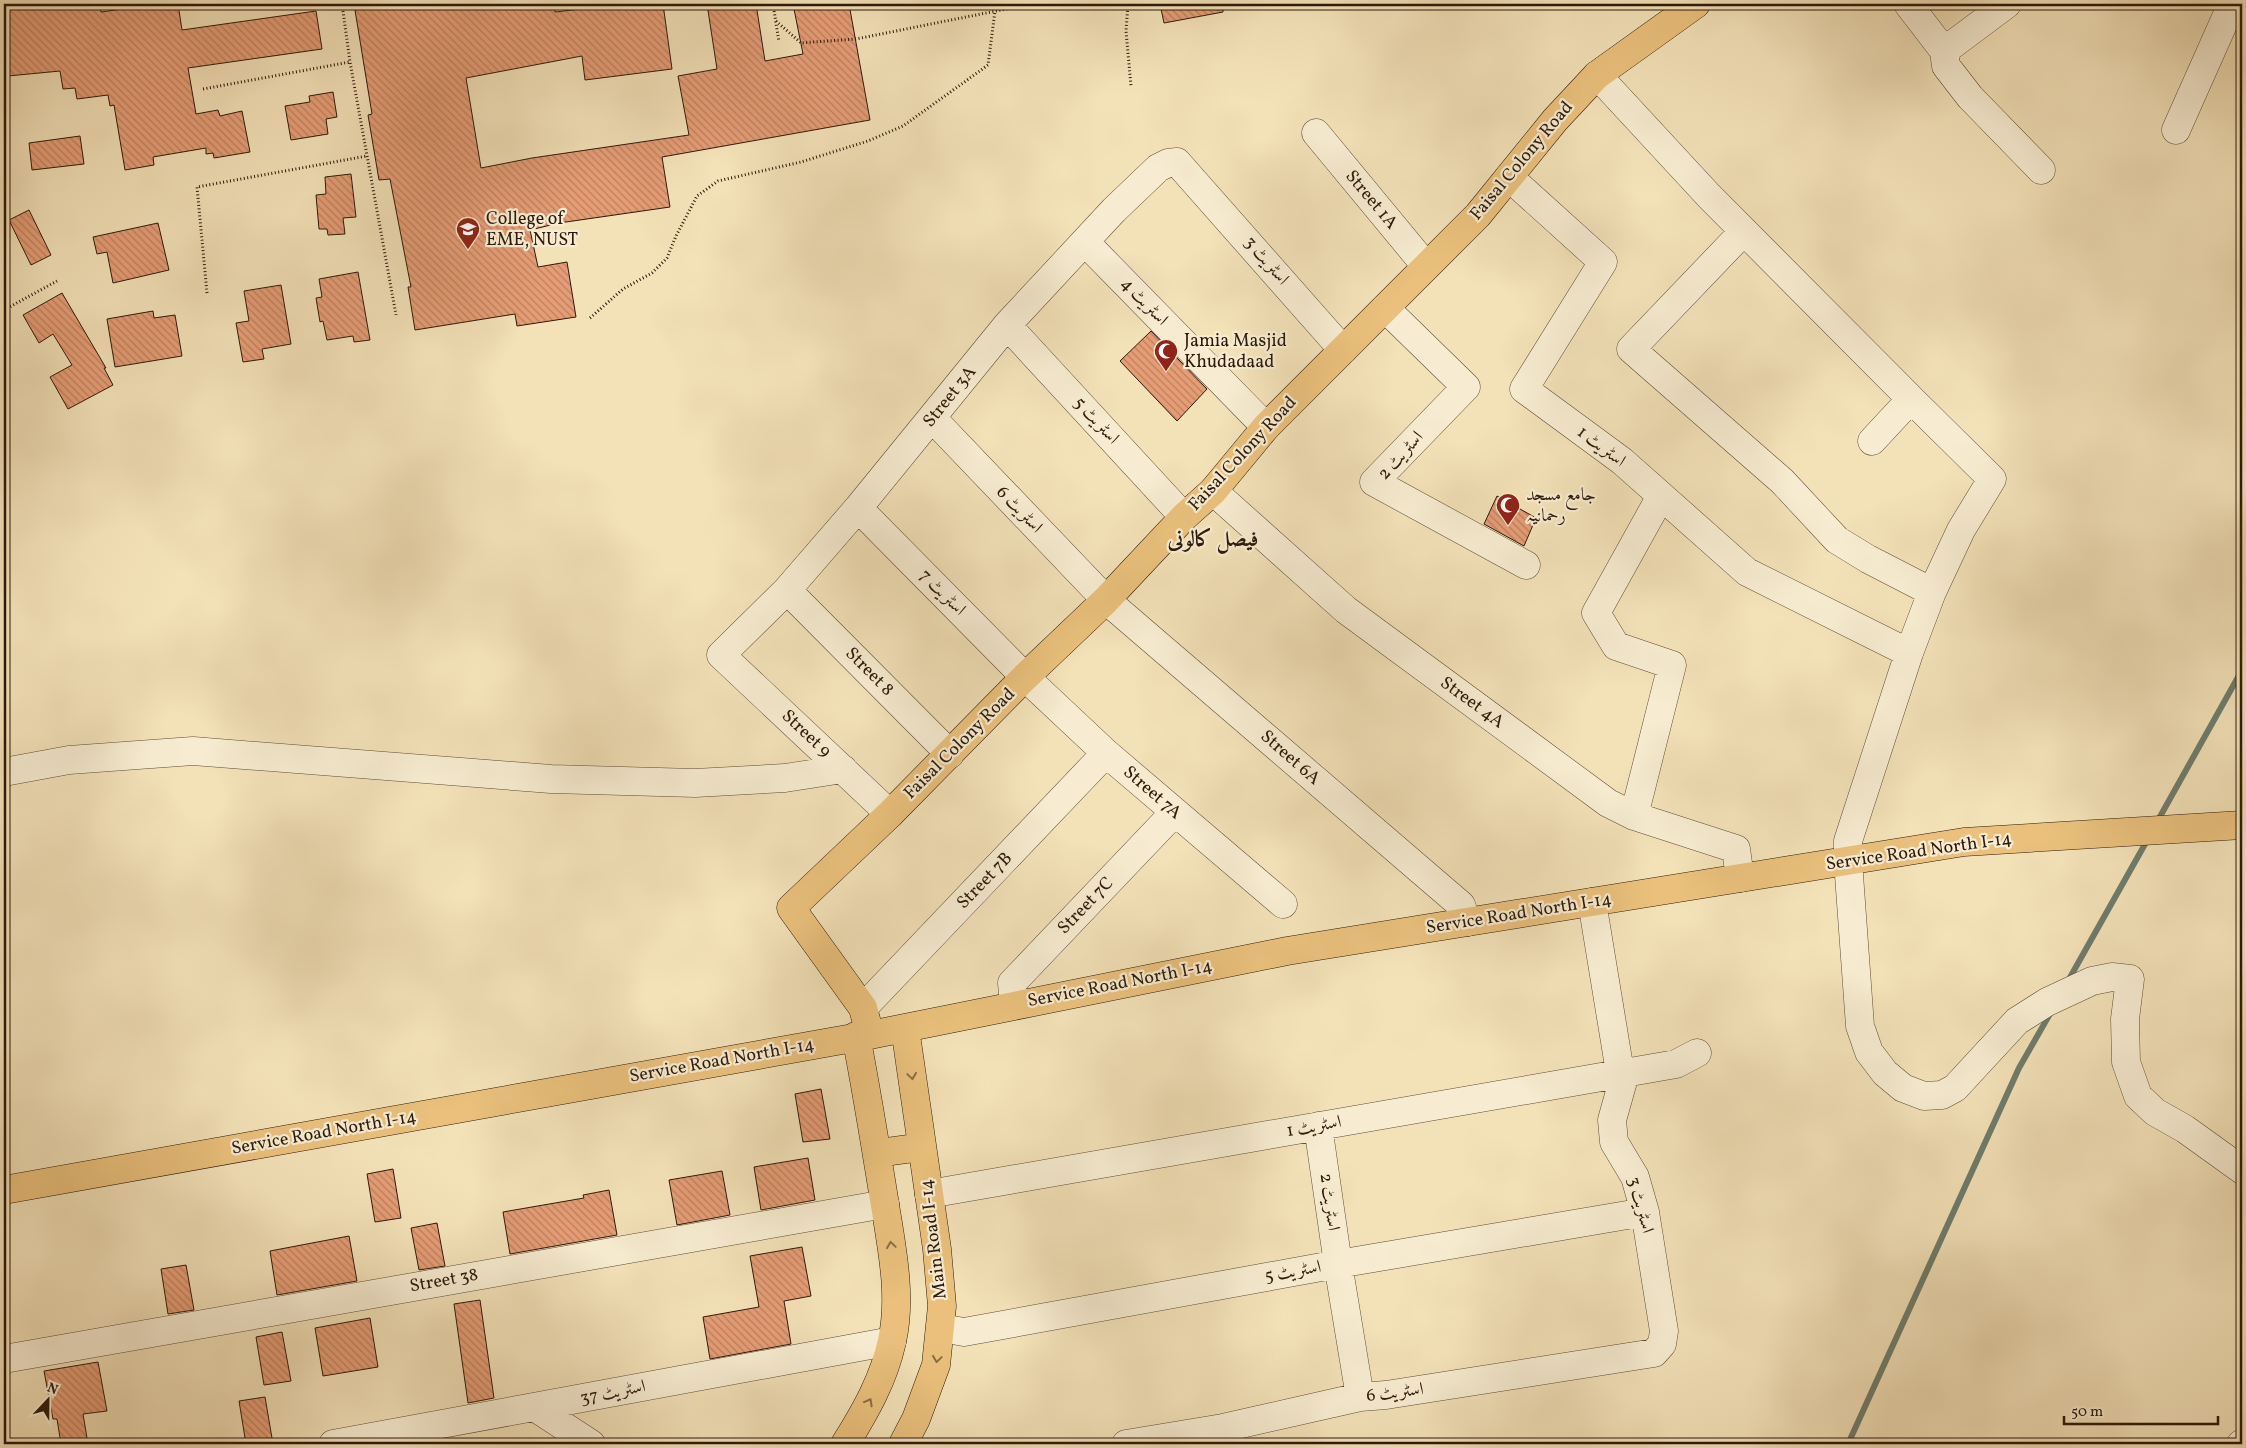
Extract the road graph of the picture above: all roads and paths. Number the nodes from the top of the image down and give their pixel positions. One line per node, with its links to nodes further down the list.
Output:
1 (342, 4): 13 (path)
2 (773, 4): 10 (path)
3 (1031, 4): 9 (path)
4 (1128, 4): 15 (path)
5 (1696, 4): 14 (main road, Faisal Colony Road)
6 (1908, 4): 12 (street)
7 (2006, 4): 12 (street)
8 (2232, 4): 17 (street)
9 (996, 11): 10 (path); 31 (path)
10 (776, 20): 11 (path)
11 (779, 42)
12 (1944, 51): 20 (street)
13 (350, 62): 16 (path); 19 (path)
14 (1597, 75): 22 (main road, Faisal Colony Road); 23 (street)
15 (1131, 86)
16 (202, 89)
17 (2176, 130)
18 (1316, 133): 25 (street, Street 1A)
19 (367, 156): 27 (path); 30 (path)
20 (2040, 170)
21 (1188, 173): 24 (street, Street 3A); 33 (street, اسٹریٹ 3)
22 (1509, 177): 25 (main road, Faisal Colony Road); 39 (street, اسٹریٹ 1)
23 (1744, 230): 34 (street); 44 (street)
24 (1085, 242): 32 (street, Street 3A); 36 (street, اسٹریٹ 4)
25 (1426, 266): 28 (main road, Faisal Colony Road)
26 (57, 281): 29 (path)
27 (207, 293)
28 (1385, 308): 33 (main road, Faisal Colony Road); 42 (street, اسٹریٹ 2)
29 (4, 310)
30 (396, 315)
31 (590, 318)
32 (1007, 325): 35 (street, Street 3A); 41 (street, اسٹریٹ 5)
33 (1343, 350): 36 (main road, Faisal Colony Road)
34 (1911, 400): 37 (street); 44 (street)
35 (933, 419): 40 (street, Street 3A); 45 (street, اسٹریٹ 6)
36 (1266, 427): 38 (main road, Faisal Colony Road)
37 (1872, 441)
38 (1212, 491): 41 (main road, Faisal Colony Road); 55 (street, Street 4A)
39 (1661, 496): 46 (street, اسٹریٹ 1); 55 (street)
40 (858, 508): 43 (street, Street 3A); 48 (street, اسٹریٹ 7)
41 (1184, 517): 45 (main road, Faisal Colony Road)
42 (1526, 566)
43 (787, 590): 47 (street, Street 3A); 50 (street, Street 8)
44 (1932, 592): 46 (street)
45 (1106, 600): 48 (main road, Faisal Colony Road); 61 (street, Street 6A)
46 (1909, 653): 57 (street)
47 (721, 655): 51 (street, Street 9)
48 (1026, 677): 49 (street, Street 7A); 50 (main road, Faisal Colony Road)
49 (1106, 753): 53 (street, Street 7A); 63 (street, Street 7B)
50 (950, 754): 54 (main road, Faisal Colony Road)
51 (843, 768): 52 (street); 54 (street, Street 9)
52 (4, 772)
53 (1174, 813): 60 (street, Street 7A); 62 (street, Street 7C)
54 (890, 814): 63 (main road, Faisal Colony Road)
55 (1634, 816): 58 (street, Street 4A)
56 (2242, 825): 57 (main road, Service Road North I-14)
57 (1848, 861): 58 (main road, Service Road North I-14); 71 (street)
58 (1740, 878): 59 (main road, Service Road North I-14)
59 (1592, 902): 61 (main road, Service Road North I-14); 67 (street, اسٹریٹ 3)
60 (1283, 904)
61 (1466, 922): 62 (main road, Service Road North I-14)
62 (1014, 1005): 64 (main road, Service Road North I-14)
63 (863, 1008): 65 (main road, Faisal Colony Road)
64 (905, 1028): 65 (main road, Service Road North I-14); 69 (main road, Main Road I-14, one-way to 69)
65 (863, 1036): 70 (main road); 72 (main road, Service Road North I-14)
66 (1697, 1053): 67 (street, اسٹریٹ 1)
67 (1620, 1072): 68 (street, اسٹریٹ 1); 75 (street, اسٹریٹ 3)
68 (1318, 1126): 73 (street, اسٹریٹ 1); 76 (street, اسٹریٹ 2)
69 (922, 1147): 70 (main road); 73 (main road, Main Road I-14)
70 (878, 1153): 74 (main road)
71 (2242, 1170)
72 (4, 1190)
73 (929, 1194): 77 (main road, Main Road I-14)
74 (885, 1204): 78 (main road, one-way to 74); 80 (street, Street 38)
75 (1645, 1212): 76 (street, اسٹریٹ 5); 79 (street, اسٹریٹ 3)
76 (1338, 1264): 77 (street, اسٹریٹ 5); 81 (street, اسٹریٹ 2)
77 (941, 1328): 87 (main road, Main Road I-14, one-way to 87)
78 (892, 1341): 82 (street, اسٹریٹ 37); 86 (main road, one-way to 78)
79 (1662, 1344): 81 (street, اسٹریٹ 6)
80 (4, 1359)
81 (1360, 1397): 83 (street, اسٹریٹ 6)
82 (536, 1408): 84 (street, اسٹریٹ 37); 85 (street)
83 (1220, 1436): 88 (street, اسٹریٹ 6)
84 (333, 1444)
85 (591, 1444)
86 (845, 1444)
87 (903, 1444)
88 (1126, 1444)

